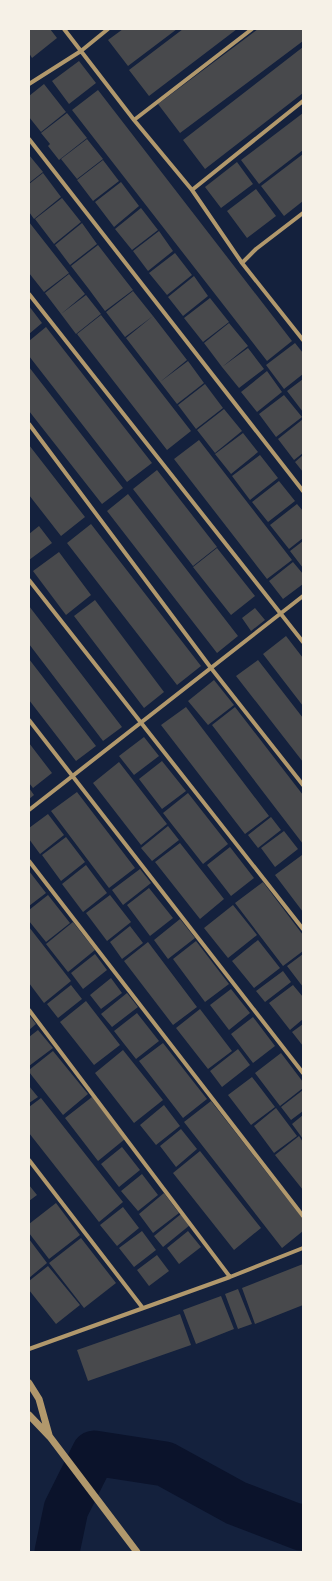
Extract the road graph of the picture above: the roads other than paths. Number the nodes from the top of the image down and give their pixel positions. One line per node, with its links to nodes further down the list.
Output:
1 (64, 29): 4 (street)
2 (108, 29): 4 (street)
3 (252, 29): 7 (street)
4 (81, 51): 5 (street); 7 (street)
5 (29, 84)
6 (303, 101): 9 (street)
7 (134, 120): 9 (street)
8 (29, 140): 15 (street)
9 (192, 190): 11 (street)
10 (303, 213): 11 (street)
11 (242, 263): 13 (street)
12 (29, 294): 18 (street)
13 (303, 340)
14 (29, 424): 20 (street)
15 (303, 491)
16 (29, 580): 22 (street)
17 (303, 596): 18 (street)
18 (280, 614): 19 (street); 20 (street)
19 (303, 642)
20 (211, 668): 22 (street); 24 (street)
21 (29, 720): 23 (street)
22 (141, 722): 23 (street); 27 (street)
23 (72, 776): 25 (street); 29 (street)
24 (303, 785)
25 (29, 810)
26 (29, 861): 31 (street)
27 (303, 929)
28 (29, 1010): 33 (street)
29 (303, 1073)
30 (29, 1160): 34 (street)
31 (303, 1216)
32 (303, 1248): 33 (street)
33 (230, 1277): 34 (street)
34 (142, 1307): 35 (street)
35 (29, 1349)
36 (29, 1383): 38 (street)
37 (29, 1415): 38 (street)
38 (50, 1437): 39 (street)
39 (138, 1552)

